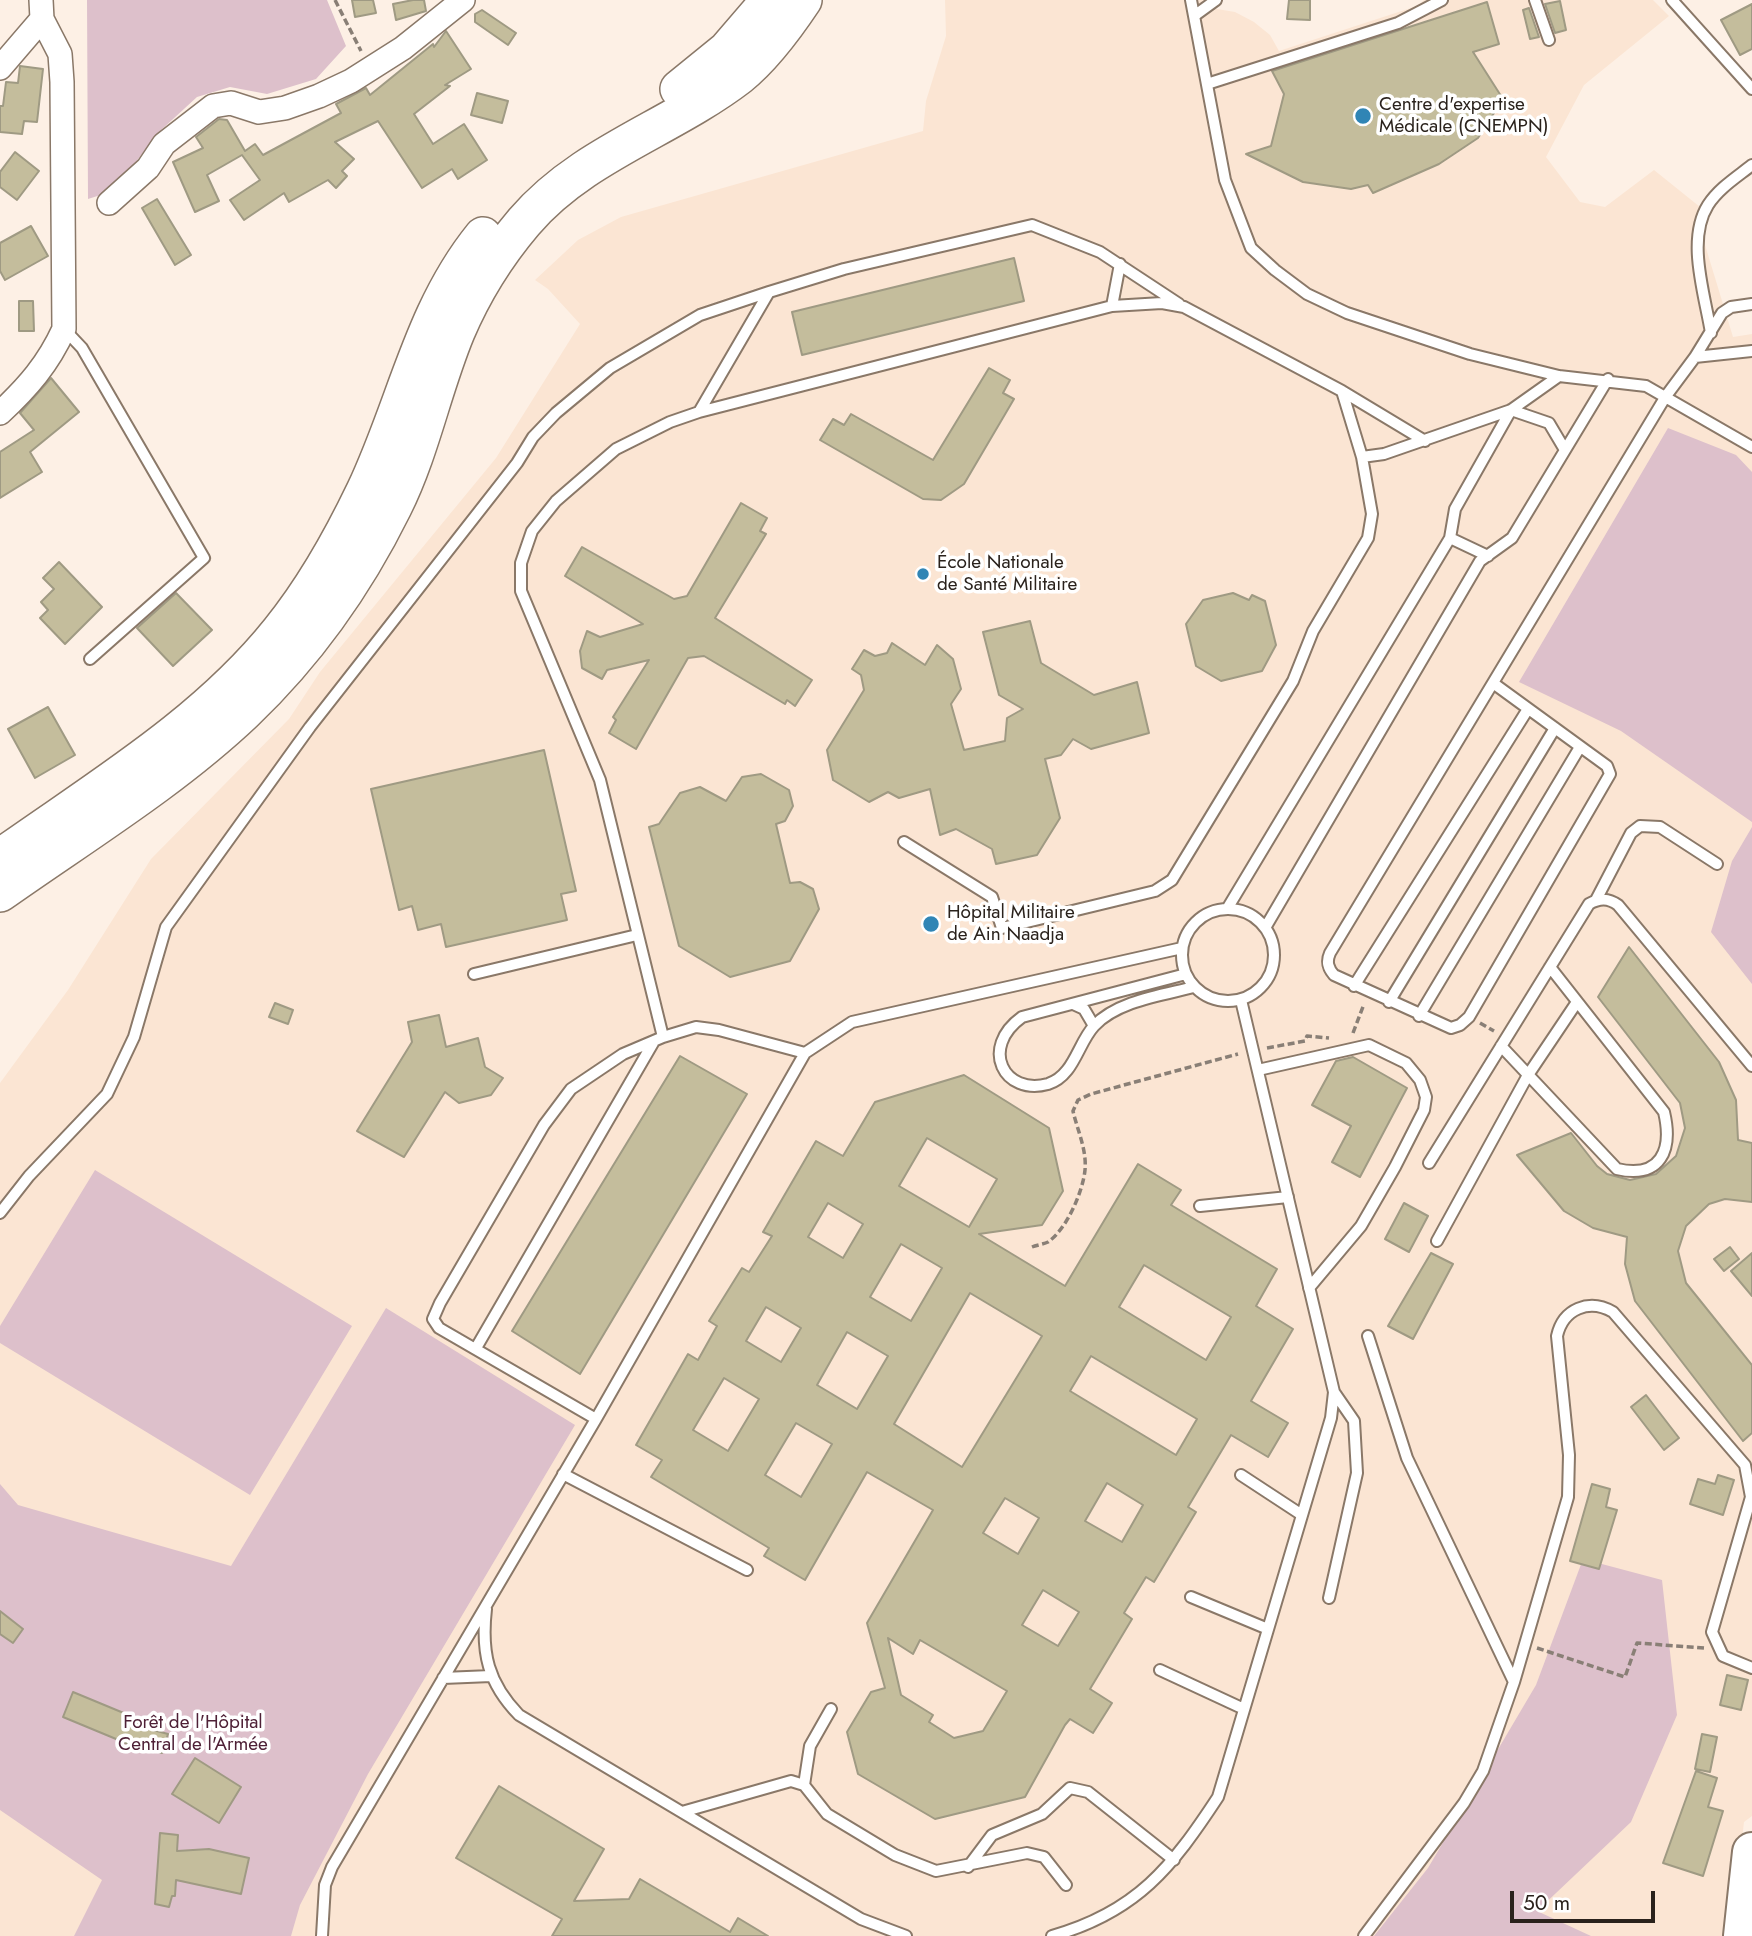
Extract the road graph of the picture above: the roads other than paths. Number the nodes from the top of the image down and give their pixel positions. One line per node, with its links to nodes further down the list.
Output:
1 (463, 0): 16 (street)
2 (770, 0): 45 (highway)
3 (803, 0): 47 (highway)
4 (1191, 0): 10 (lane)
5 (1216, 0): 10 (lane)
6 (1442, 0): 13 (lane)
7 (1535, 0): 11 (lane)
8 (1672, 0): 14 (lane)
9 (42, 10): 12 (street); 22 (street)
10 (1194, 16): 13 (lane)
11 (1549, 40)
12 (0, 68)
13 (1207, 84): 26 (lane)
14 (1752, 89)
15 (1752, 165): 23 (lane)
16 (109, 203)
17 (1120, 264): 18 (lane); 20 (lane); 21 (lane)
18 (769, 292): 31 (lane); 74 (lane)
19 (1752, 304): 23 (lane)
20 (1112, 306): 21 (lane); 31 (lane)
21 (1184, 307): 28 (lane)
22 (64, 329): 32 (street); 39 (lane)
23 (1711, 333): 25 (lane)
24 (1752, 351): 25 (lane)
25 (1695, 357): 29 (lane)
26 (1559, 376): 27 (lane); 30 (lane)
27 (1608, 379): 29 (lane); 35 (lane)
28 (1342, 391): 33 (lane); 36 (lane)
29 (1666, 396): 34 (lane); 40 (lane)
30 (1511, 410): 33 (lane); 35 (lane); 37 (lane)
31 (699, 412): 51 (lane)
32 (0, 413)
33 (1424, 441): 36 (lane)
34 (1752, 447)
35 (1565, 450): 38 (lane)
36 (1362, 457): 44 (lane)
37 (1450, 538): 38 (lane); 49 (lane)
38 (1488, 556): 50 (lane)
39 (90, 659)
40 (1493, 683): 41 (lane); 56 (lane)
41 (1528, 709): 42 (lane); 56 (lane)
42 (1555, 728): 43 (lane); 59 (lane)
43 (1580, 747): 62 (lane); 62 (lane)
44 (904, 842)
45 (0, 858)
46 (1717, 864): 48 (lane)
47 (0, 894)
48 (1596, 900): 53 (lane); 68 (lane)
49 (1227, 909): 50 (lane); 52 (lane)
50 (1265, 928): 58 (lane)
51 (637, 935): 54 (lane); 64 (lane)
52 (1182, 948): 55 (lane); 67 (lane)
53 (1550, 967): 60 (lane); 65 (lane)
54 (474, 974)
55 (1186, 974): 57 (lane); 61 (lane)
56 (1354, 986): 59 (lane)
57 (1194, 987): 58 (lane); 63 (lane)
58 (1241, 1000): 69 (lane)
59 (1389, 1002): 62 (lane)
60 (1577, 1002): 70 (lane); 70 (lane)
61 (1073, 1003): 63 (lane); 63 (lane)
62 (1419, 1016)
63 (1094, 1026)
64 (663, 1037): 66 (lane); 67 (lane)
65 (1504, 1042): 70 (lane); 71 (lane)
66 (653, 1043): 78 (lane); 78 (lane)
67 (805, 1053): 80 (lane)
68 (1752, 1066)
69 (1258, 1070): 72 (lane); 76 (lane)
70 (1528, 1075): 75 (lane)
71 (1429, 1163)
72 (1288, 1196): 73 (lane); 76 (lane)
73 (1200, 1206)
74 (0, 1213)
75 (1437, 1241)
76 (1309, 1288): 79 (lane)
77 (1368, 1336): 94 (lane)
78 (476, 1348): 80 (lane)
79 (1334, 1392): 84 (lane); 87 (lane)
80 (596, 1419): 82 (lane)
81 (1748, 1464): 90 (lane); 94 (lane)
82 (563, 1474): 85 (lane); 88 (lane)
83 (1241, 1475): 84 (lane)
84 (1302, 1516): 89 (lane)
85 (747, 1570)
86 (1191, 1597): 89 (lane)
87 (1329, 1598)
88 (487, 1603): 92 (lane); 93 (lane)
89 (1268, 1629): 96 (lane)
90 (1752, 1668)
91 (1160, 1670): 96 (lane)
92 (491, 1676): 93 (lane); 98 (lane)
93 (443, 1678): 103 (lane)
94 (1514, 1682): 106 (lane)
95 (831, 1709): 97 (lane)
96 (1244, 1709): 100 (lane)
97 (804, 1785): 98 (lane); 101 (lane)
98 (682, 1812): 104 (lane)
99 (1752, 1852): 107 (highway)
100 (1174, 1860): 101 (lane); 105 (lane)
101 (968, 1867): 102 (lane)
102 (1066, 1885)
103 (321, 1936)
104 (906, 1936)
105 (1052, 1936)
106 (1364, 1936)
107 (1743, 1936)

